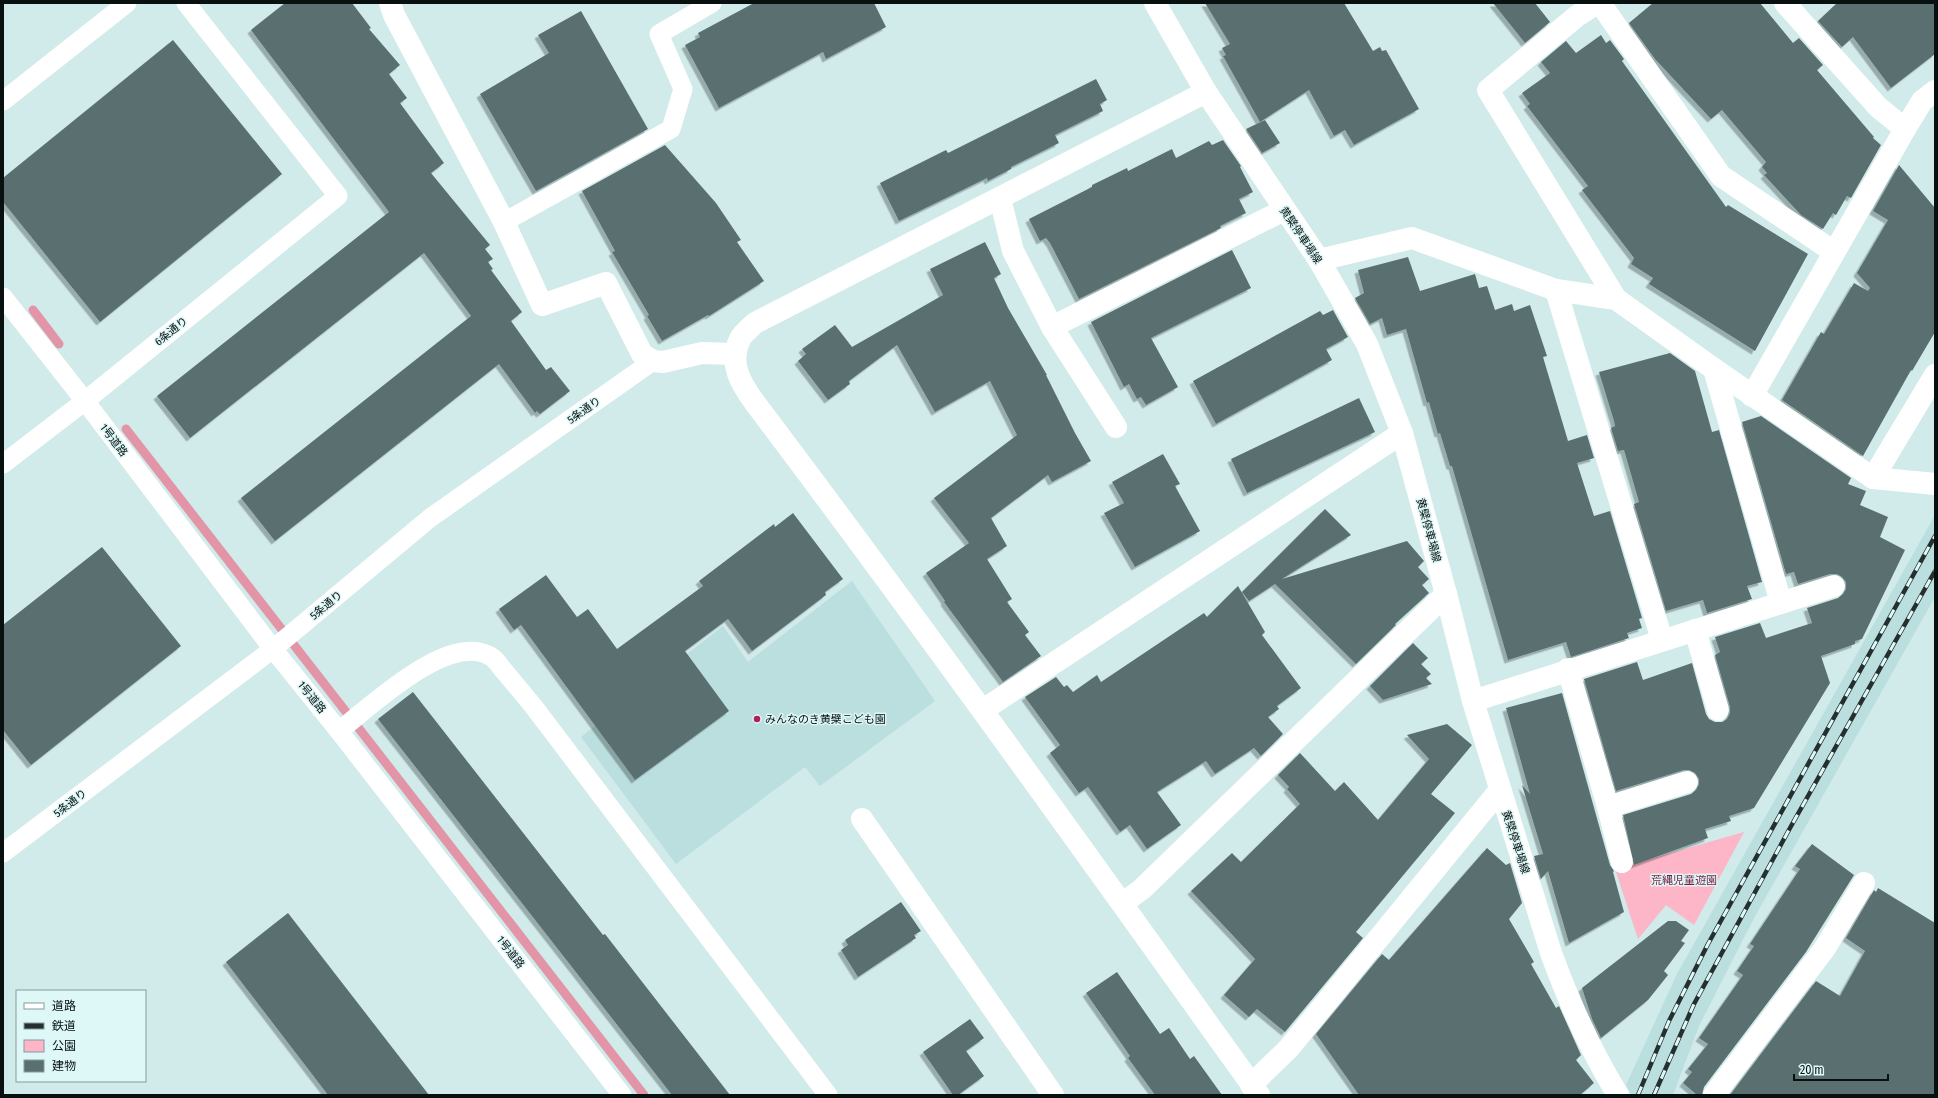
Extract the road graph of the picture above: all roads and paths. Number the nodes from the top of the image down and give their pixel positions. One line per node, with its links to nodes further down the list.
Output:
1 (127, 3): 10 (lane)
2 (186, 3): 27 (lane, 6条通り)
3 (390, 3): 15 (street)
4 (712, 3): 15 (lane)
5 (1155, 3): 9 (street, 黄檗停車場線)
6 (1598, 3): 8 (street); 16 (street)
7 (1792, 5): 12 (street)
8 (1572, 10): 20 (street)
9 (1206, 92): 13 (street); 14 (street, 黄檗停車場線)
10 (3, 101)
11 (1931, 102): 12 (street)
12 (1905, 129): 16 (street)
13 (1000, 198): 21 (street); 22 (street)
14 (1284, 210): 17 (street, 黄檗停車場線); 21 (street)
15 (504, 222): 23 (street)
16 (1834, 252): 26 (street)
17 (1319, 260): 18 (street); 29 (street, 黄檗停車場線)
18 (1556, 290): 20 (street); 37 (street)
19 (3, 297): 27 (lane, 1号道路)
20 (1616, 299): 24 (street)
21 (1052, 327): 28 (street)
22 (735, 354): 23 (street); 41 (street)
23 (653, 361): 38 (lane, 5条通り)
24 (1714, 370): 26 (street); 35 (street)
25 (1935, 375): 31 (street)
26 (1752, 396): 31 (street)
27 (85, 401): 30 (lane, 6条通り); 38 (lane, 1号道路)
28 (1116, 427)
29 (1402, 433): 34 (street, 黄檗停車場線); 41 (street)
30 (3, 464)
31 (1873, 478): 32 (street)
32 (1935, 484)
33 (1834, 586): 35 (street)
34 (1446, 594): 40 (street, 黄檗停車場線); 51 (street)
35 (1781, 603): 36 (street)
36 (1695, 630): 37 (street); 42 (street)
37 (1662, 640): 39 (street)
38 (276, 647): 43 (lane, 1号道路); 48 (lane, 5条通り)
39 (1568, 669): 40 (street); 46 (street)
40 (1473, 701): 45 (street, 黄檗停車場線)
41 (983, 710): 51 (street)
42 (1718, 710)
43 (341, 729): 54 (lane, 1号道路); 55 (lane)
44 (1687, 782): 46 (street)
45 (1500, 791): 52 (street); 53 (street, 黄檗停車場線)
46 (1608, 807): 49 (street)
47 (862, 819): 56 (street)
48 (3, 853)
49 (1622, 862)
50 (1864, 883): 57 (street)
51 (1123, 903): 52 (street)
52 (1255, 1090)
53 (1616, 1094)
54 (622, 1095)
55 (828, 1095)
56 (1053, 1095)
57 (1714, 1095)

